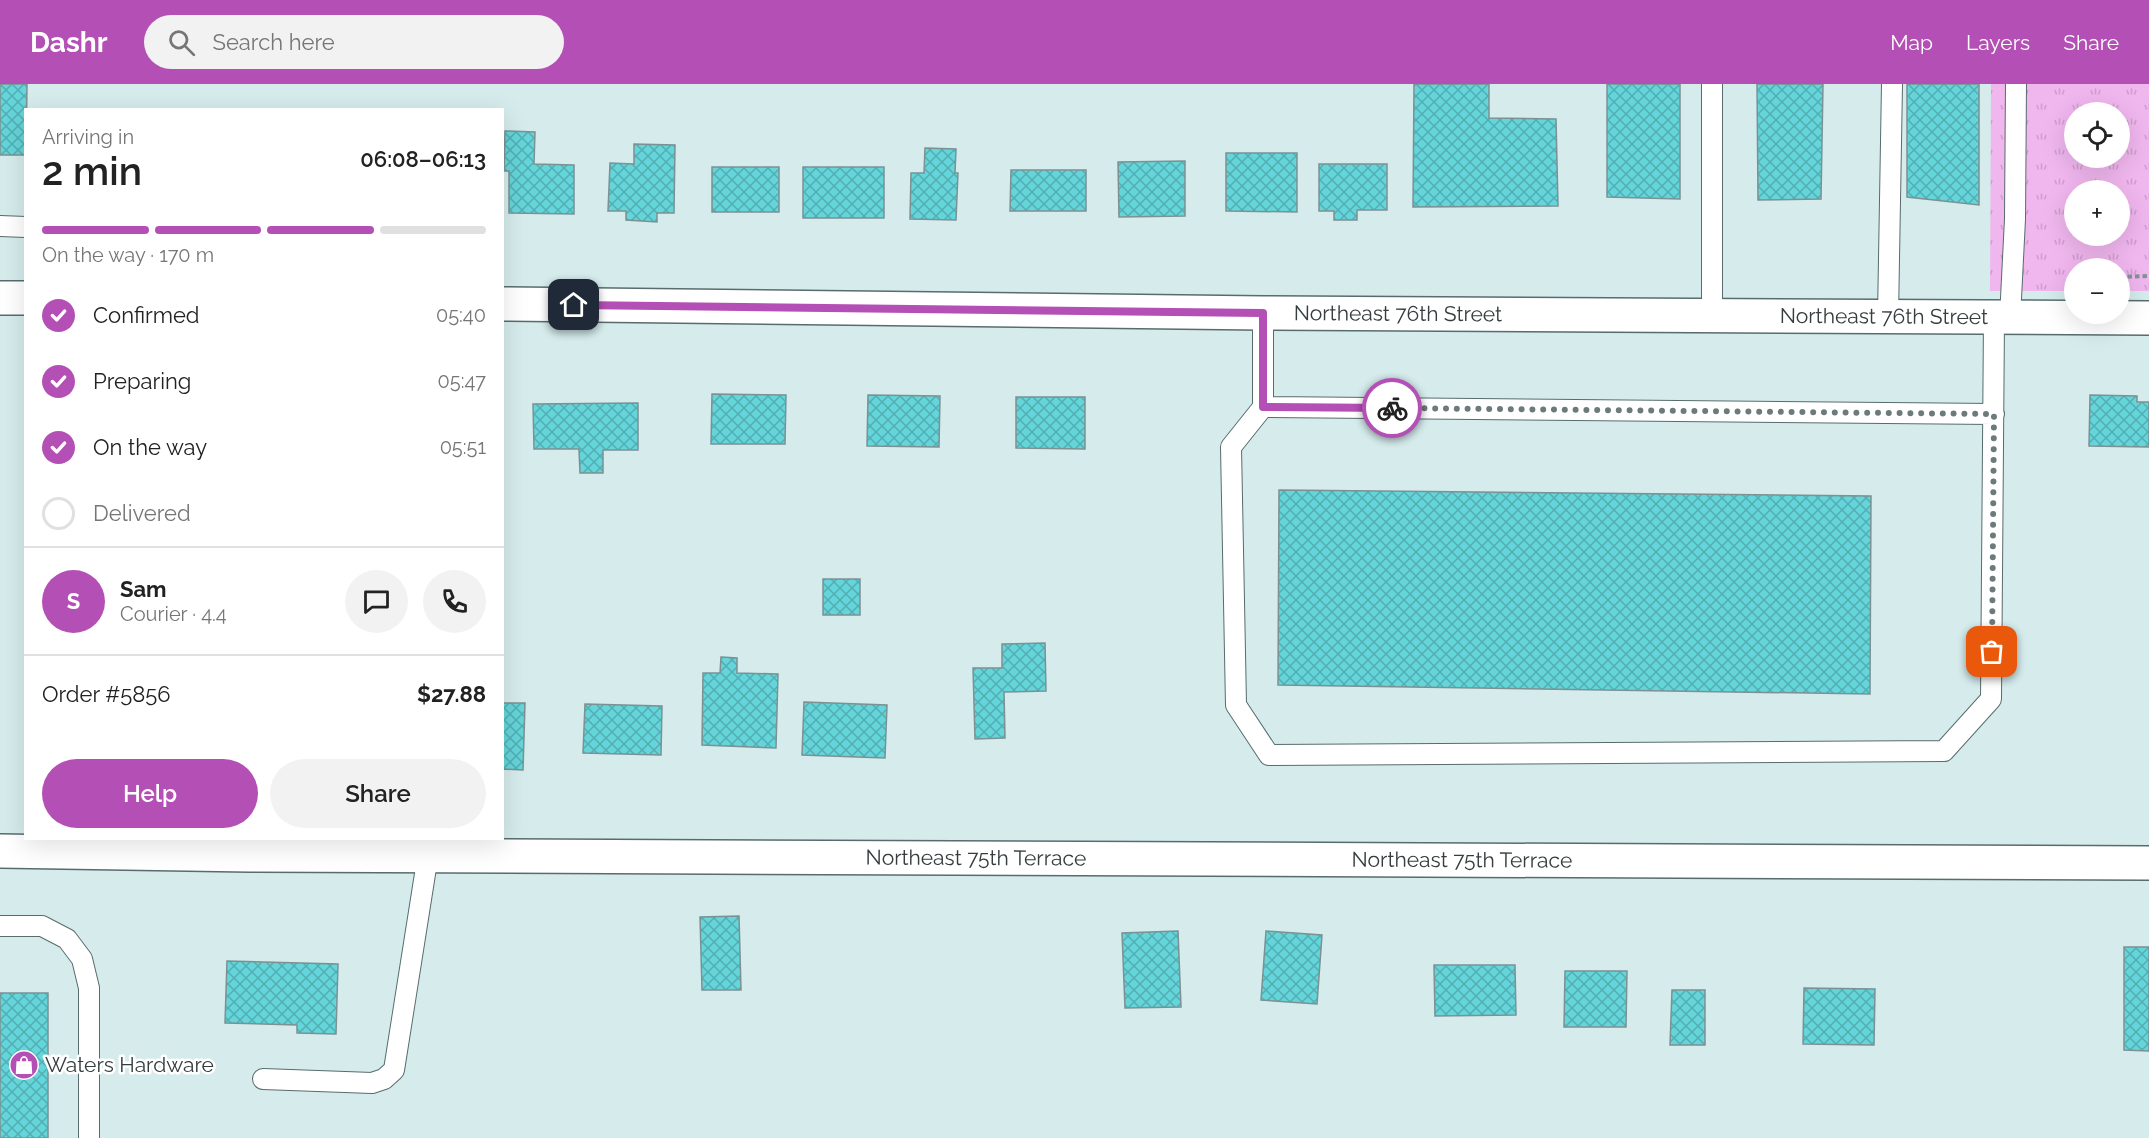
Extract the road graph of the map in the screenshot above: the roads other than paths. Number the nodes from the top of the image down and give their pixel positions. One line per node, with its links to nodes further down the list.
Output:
1 (1712, 84): 10 (lane)
2 (1892, 84): 11 (lane)
3 (2016, 84): 12 (lane)
4 (0, 226): 5 (lane)
5 (24, 227)
6 (0, 298): 7 (street)
7 (24, 298)
8 (504, 304): 9 (street, Northeast 76th Street)
9 (1263, 313): 10 (street, Northeast 76th Street); 14 (lane)
10 (1712, 316): 11 (street, Northeast 76th Street)
11 (1888, 317): 12 (street, Northeast 76th Street)
12 (2002, 318): 13 (street, Northeast 76th Street); 15 (lane)
13 (2149, 318)
14 (1263, 407): 15 (lane); 15 (lane)
15 (1994, 414)
16 (0, 851): 17 (street, Northeast 75th Terrace)
17 (428, 855): 18 (street, Northeast 75th Terrace); 20 (lane)
18 (2149, 863)
19 (0, 926): 21 (lane)
20 (263, 1079)
21 (89, 1138)

